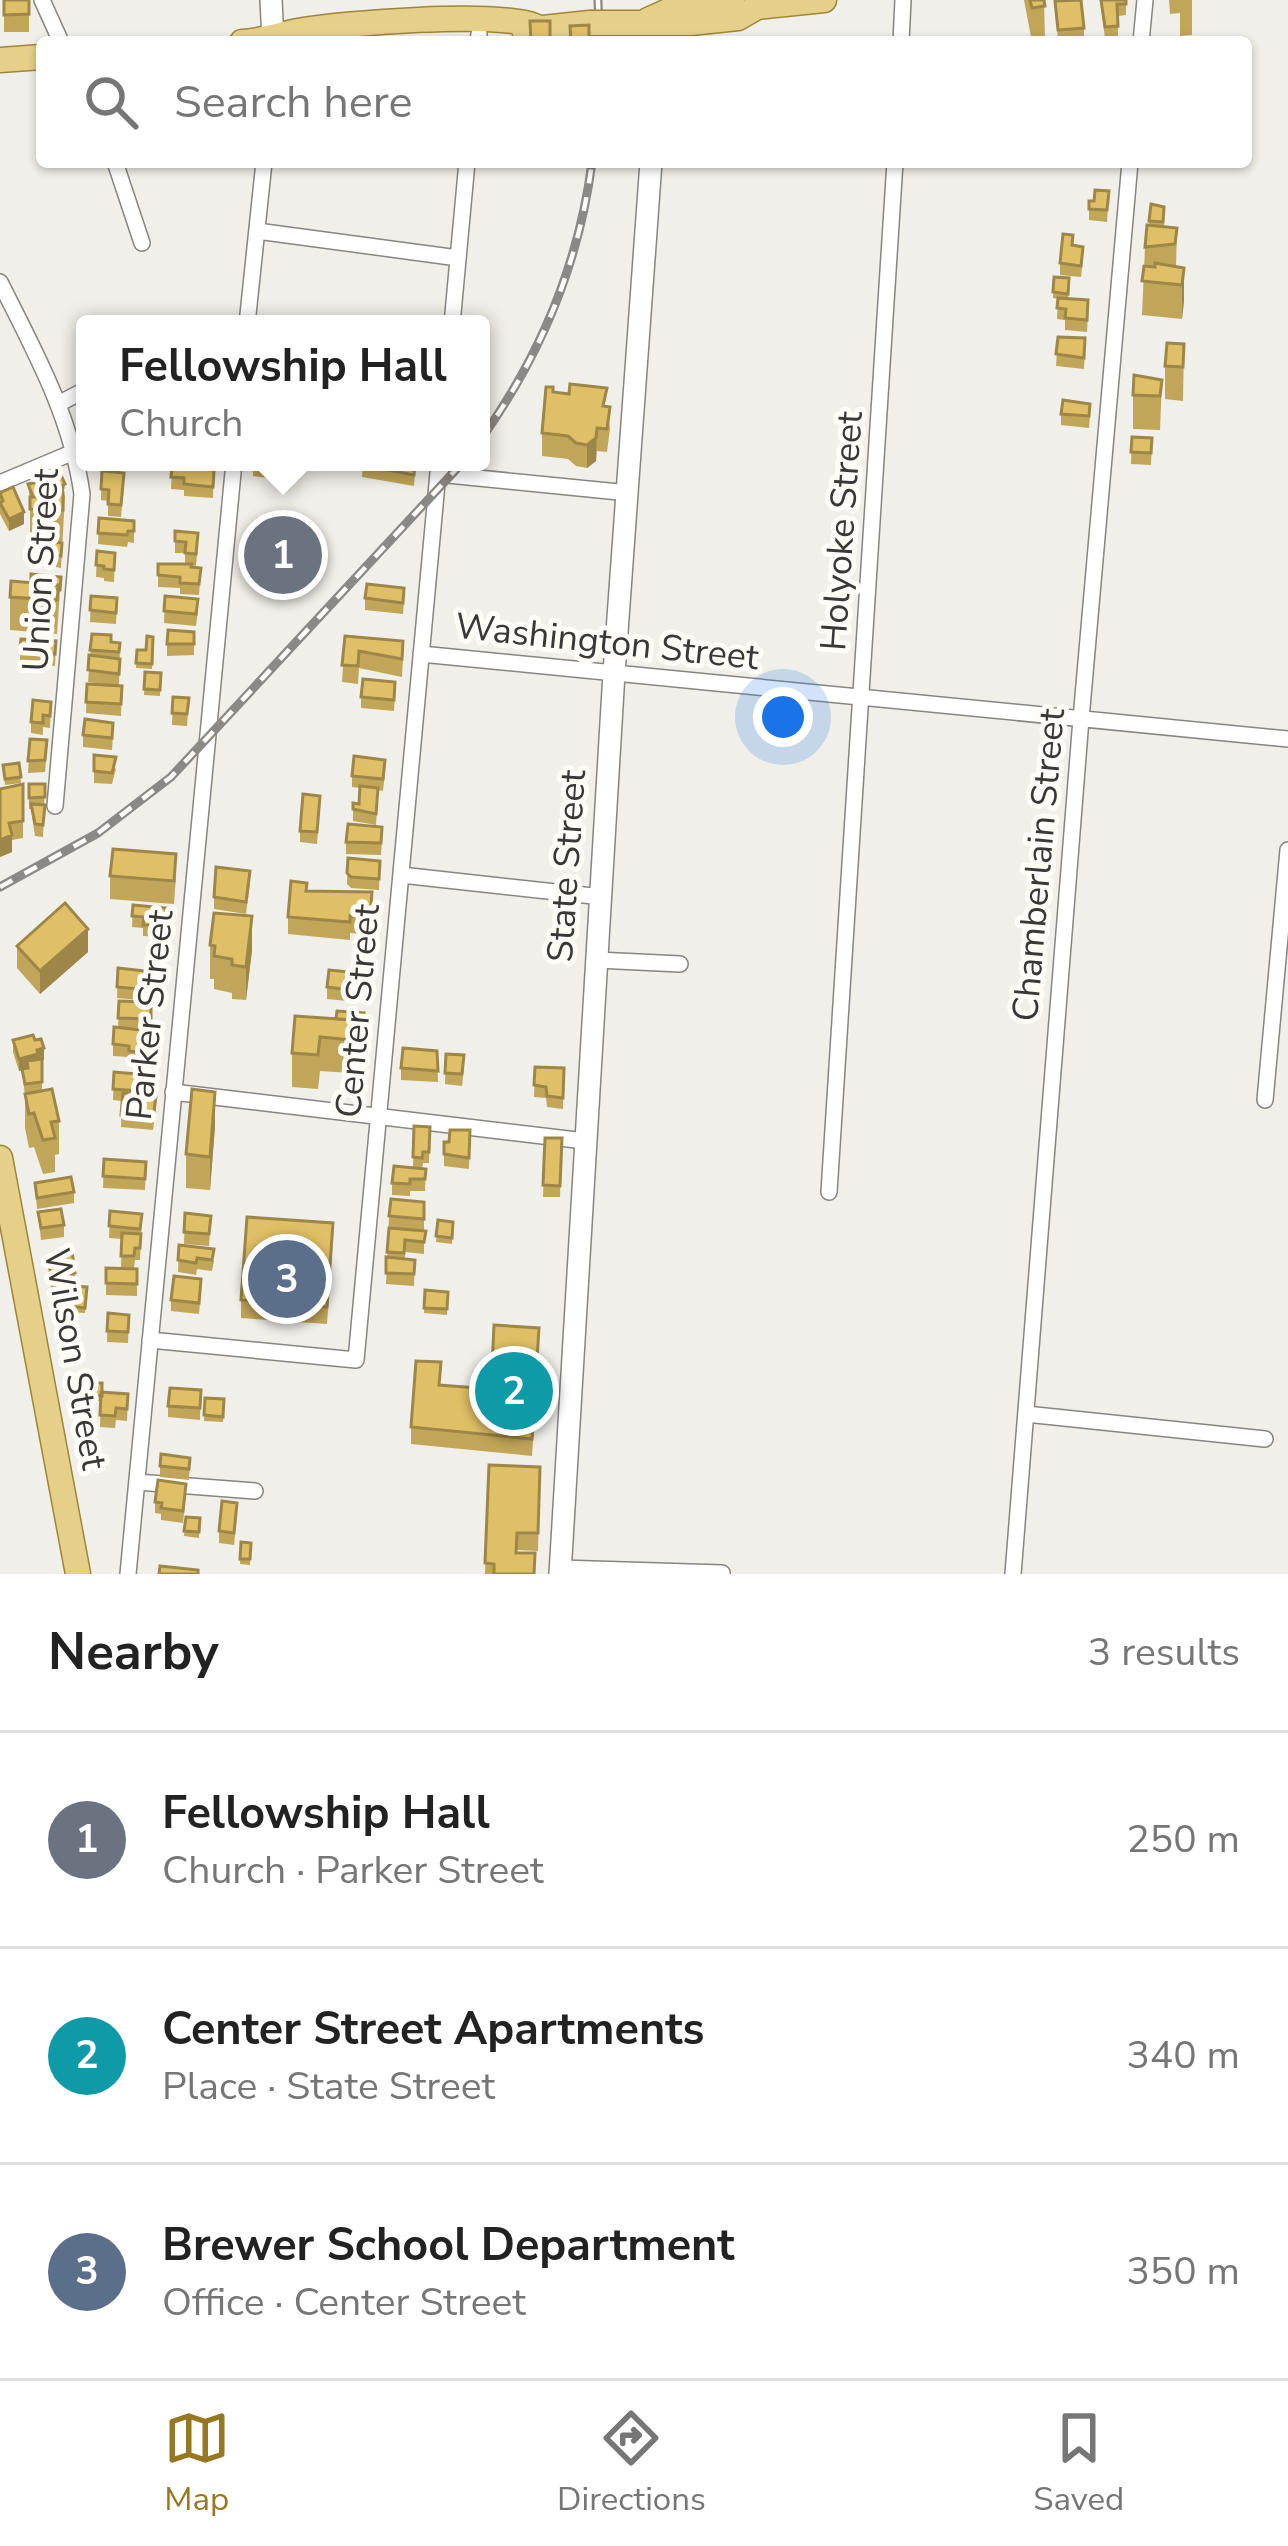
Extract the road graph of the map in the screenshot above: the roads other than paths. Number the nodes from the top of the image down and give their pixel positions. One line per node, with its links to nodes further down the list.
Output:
1 (42, 0): 9 (street)
2 (271, 0): 10 (main road)
3 (824, 0): 6 (main road)
4 (903, 0): 13 (street)
5 (1144, 0): 14 (street)
6 (743, 2): 7 (main road)
7 (658, 20): 8 (main road)
8 (478, 24): 11 (main road); 12 (main road)
9 (58, 36)
10 (275, 36)
11 (290, 36)
12 (395, 36)
13 (901, 36)
14 (1141, 36)
15 (36, 57): 16 (main road)
16 (0, 60)
17 (117, 168): 24 (street)
18 (263, 168): 23 (street)
19 (466, 168): 25 (street)
20 (651, 168): 37 (main road, State Street)
21 (895, 168): 40 (street, Holyoke Street)
22 (1129, 168): 41 (street, Chamberlain Street)
23 (257, 231): 25 (street); 27 (street)
24 (142, 243)
25 (458, 258): 28 (street)
26 (0, 281): 30 (street, Union Street)
27 (248, 315)
28 (453, 315)
29 (76, 395): 30 (street)
30 (60, 403): 31 (street, Union Street)
31 (76, 451): 36 (street)
32 (79, 471): 43 (street, Union Street)
33 (233, 471): 49 (street, Parker Street)
34 (438, 471): 38 (street, Center Street)
35 (461, 471): 37 (street)
36 (0, 484)
37 (629, 493): 39 (main road, State Street)
38 (421, 654): 39 (street, Washington Street); 45 (street, Center Street)
39 (614, 673): 40 (street, Washington Street); 46 (main road, State Street)
40 (860, 697): 41 (street, Washington Street); 54 (street, Holyoke Street)
41 (1081, 718): 42 (street, Washington Street); 57 (street, Chamberlain Street)
42 (1288, 739)
43 (55, 806)
44 (1288, 850): 50 (street)
45 (401, 874): 46 (street); 51 (street, Center Street)
46 (602, 897): 47 (main road, State Street)
47 (598, 960): 48 (street); 52 (main road, State Street)
48 (680, 964)
49 (173, 1092): 51 (street); 56 (street, Parker Street)
50 (1265, 1100)
51 (378, 1116): 52 (street); 56 (street, Center Street)
52 (584, 1141): 61 (main road, State Street)
53 (0, 1157): 55 (main road, Wilson Street)
54 (829, 1192)
55 (11, 1269): 62 (main road, Wilson Street)
56 (150, 1340): 59 (street, Parker Street)
57 (1026, 1414): 58 (street); 65 (street, Chamberlain Street)
58 (1265, 1439)
59 (136, 1482): 60 (street); 63 (street, Parker Street)
60 (255, 1491)
61 (560, 1571): 64 (street)
62 (77, 1574)
63 (128, 1574)
64 (722, 1574)
65 (1013, 1574)

